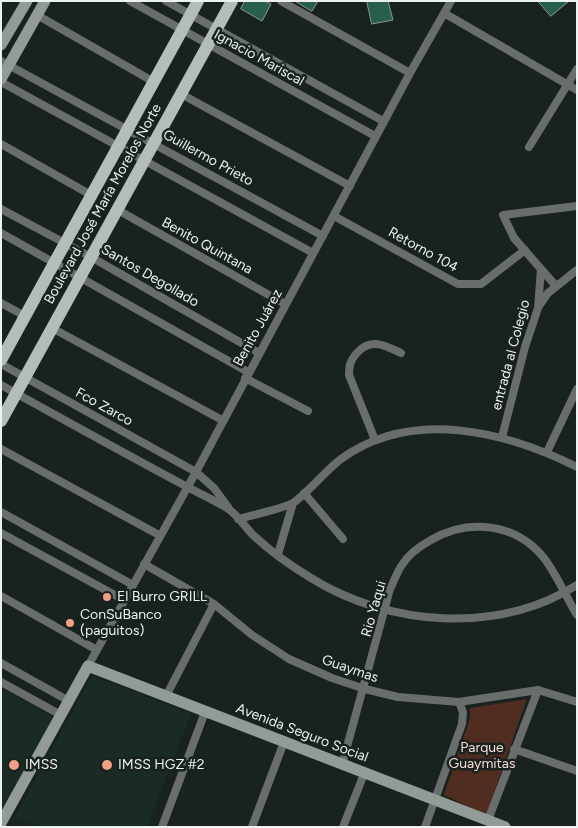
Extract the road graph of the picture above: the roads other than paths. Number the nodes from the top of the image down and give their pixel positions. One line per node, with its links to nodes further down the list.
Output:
1 (27, 1): 15 (street)
2 (45, 1): 10 (street)
3 (130, 1): 12 (street, Ignacio Mariscal)
4 (166, 1): 11 (street, Ignacio Mariscal)
5 (198, 1): 11 (main road, Boulevard José María Morelos Norte)
6 (232, 1): 13 (main road, Boulevard José María Morelos Norte)
7 (281, 1): 18 (street)
8 (452, 1): 9 (street, Benito Juárez)
9 (444, 13): 18 (street, Benito Juárez); 21 (street)
10 (37, 15): 16 (street); 20 (street)
11 (191, 15): 12 (main road, Boulevard José María Morelos Norte); 13 (street, Ignacio Mariscal)
12 (184, 30): 14 (street, Ignacio Mariscal); 20 (main road, Boulevard José María Morelos Norte)
13 (216, 30): 14 (main road, Boulevard José María Morelos Norte); 24 (street, Ignacio Mariscal)
14 (209, 44): 23 (main road, Boulevard José María Morelos Norte); 26 (street, Ignacio Mariscal)
15 (1, 45)
16 (5, 63): 19 (street); 25 (street, Guillermo Prieto)
17 (577, 69): 21 (street)
18 (410, 72): 24 (street, Benito Juárez)
19 (1, 81): 29 (street)
20 (154, 82): 25 (main road, Boulevard José María Morelos Norte)
21 (567, 84): 22 (street); 30 (street)
22 (577, 90)
23 (181, 94): 27 (main road, Boulevard José María Morelos Norte); 32 (street)
24 (383, 121): 26 (street, Benito Juárez)
25 (129, 130): 27 (street, Guillermo Prieto); 29 (main road, Boulevard José María Morelos Norte)
26 (375, 136): 32 (street, Benito Juárez)
27 (154, 143): 31 (main road, Boulevard José María Morelos Norte); 39 (street, Guillermo Prieto)
28 (1, 144): 33 (street)
29 (119, 147): 31 (street); 33 (main road, Boulevard José María Morelos Norte)
30 (529, 147)
31 (144, 161): 36 (main road, Boulevard José María Morelos Norte); 42 (street)
32 (350, 186): 37 (street, Benito Juárez)
33 (92, 195): 40 (main road, Boulevard José María Morelos Norte)
34 (577, 206): 41 (street)
35 (1, 209): 40 (street, Santos Degollado)
36 (116, 210): 43 (main road, Boulevard José María Morelos Norte); 50 (street, Benito Quintana)
37 (334, 216): 39 (street, Benito Juárez); 41 (street, Retorno 104)
38 (1, 233): 44 (street)
39 (323, 236): 42 (street, Benito Juárez)
40 (65, 243): 43 (street, Santos Degollado); 44 (main road, Boulevard José María Morelos Norte)
41 (525, 250): 45 (street)
42 (313, 253): 50 (street, Benito Juárez)
43 (91, 257): 47 (main road, Boulevard José María Morelos Norte); 54 (street, Santos Degollado)
44 (54, 263): 47 (street); 52 (main road, Boulevard José María Morelos Norte)
45 (541, 269): 48 (street); 51 (street, entrada al Colegio)
46 (577, 270): 48 (street)
47 (80, 277): 53 (main road, Boulevard José María Morelos Norte); 58 (street)
48 (556, 286): 51 (street)
49 (1, 302): 52 (street)
50 (285, 304): 54 (street, Benito Juárez)
51 (538, 308): 66 (street, entrada al Colegio)
52 (25, 316): 56 (main road, Boulevard José María Morelos Norte)
53 (52, 328): 59 (main road, Boulevard José María Morelos Norte); 64 (street)
54 (259, 353): 58 (street, Benito Juárez)
55 (401, 353): 67 (street)
56 (1, 360)
57 (1, 364): 59 (street, Fco Zarco)
58 (246, 375): 63 (street); 64 (street, Benito Juárez)
59 (25, 378): 62 (main road, Boulevard José María Morelos Norte); 71 (street, Fco Zarco)
60 (1, 385): 62 (street)
61 (577, 389): 69 (street)
62 (16, 393): 65 (main road, Boulevard José María Morelos Norte); 72 (street)
63 (308, 411)
64 (222, 420): 71 (street, Benito Juárez)
65 (1, 421)
66 (502, 437): 67 (street); 69 (street)
67 (375, 440): 73 (street)
68 (1, 449): 79 (street)
69 (547, 452): 70 (street)
70 (577, 467)
71 (196, 472): 72 (street, Benito Juárez); 75 (street, Fco Zarco)
72 (187, 488): 75 (street); 79 (street, Benito Juárez)
73 (304, 492): 74 (street); 80 (street)
74 (293, 503): 77 (street); 81 (street)
75 (230, 509): 77 (street, Fco Zarco)
76 (1, 512): 84 (street)
77 (238, 519): 81 (street, Fco Zarco)
78 (1, 533): 87 (street)
79 (159, 535): 82 (street, Benito Juárez)
80 (343, 539)
81 (278, 554): 89 (street, Fco Zarco)
82 (144, 564): 84 (street, Benito Juárez); 88 (street, Guaymas)
83 (577, 584): 85 (street, Fco Zarco)
84 (132, 585): 87 (street, Benito Juárez)
85 (564, 593): 89 (street, Fco Zarco); 89 (street, Rio Yaqui); 90 (street, Rio Yaqui)
86 (1, 596): 91 (street)
87 (124, 600): 91 (street, Benito Juárez)
88 (214, 604): 95 (street, Guaymas); 97 (street)
89 (385, 610): 95 (street, Rio Yaqui)
90 (577, 614)
91 (97, 650): 93 (street, Benito Juárez)
92 (1, 663): 98 (street)
93 (88, 666): 97 (street, Avenida Seguro Social); 98 (street)
94 (1, 682): 102 (street)
95 (365, 689): 99 (street, Guaymas); 105 (street, Rio Yaqui)
96 (538, 690): 99 (street, Guaymas); 100 (street, Guaymas); 104 (street)
97 (166, 696): 101 (street, Avenida Seguro Social)
98 (69, 701): 102 (street)
99 (459, 702): 108 (street)
100 (577, 702)
101 (205, 712): 103 (street, Avenida Seguro Social); 111 (street)
102 (61, 715): 110 (street)
103 (284, 742): 105 (street, Avenida Seguro Social); 112 (street)
104 (514, 749): 106 (street); 109 (street)
105 (342, 765): 107 (street, Avenida Seguro Social)
106 (577, 771)
107 (364, 774): 108 (street, Avenida Seguro Social); 113 (street)
108 (434, 800): 109 (street, Avenida Seguro Social); 114 (street)
109 (488, 820): 115 (street, Avenida Seguro Social)
110 (1, 823)
111 (162, 827)
112 (252, 827)
113 (344, 827)
114 (425, 827)
115 (505, 827)

